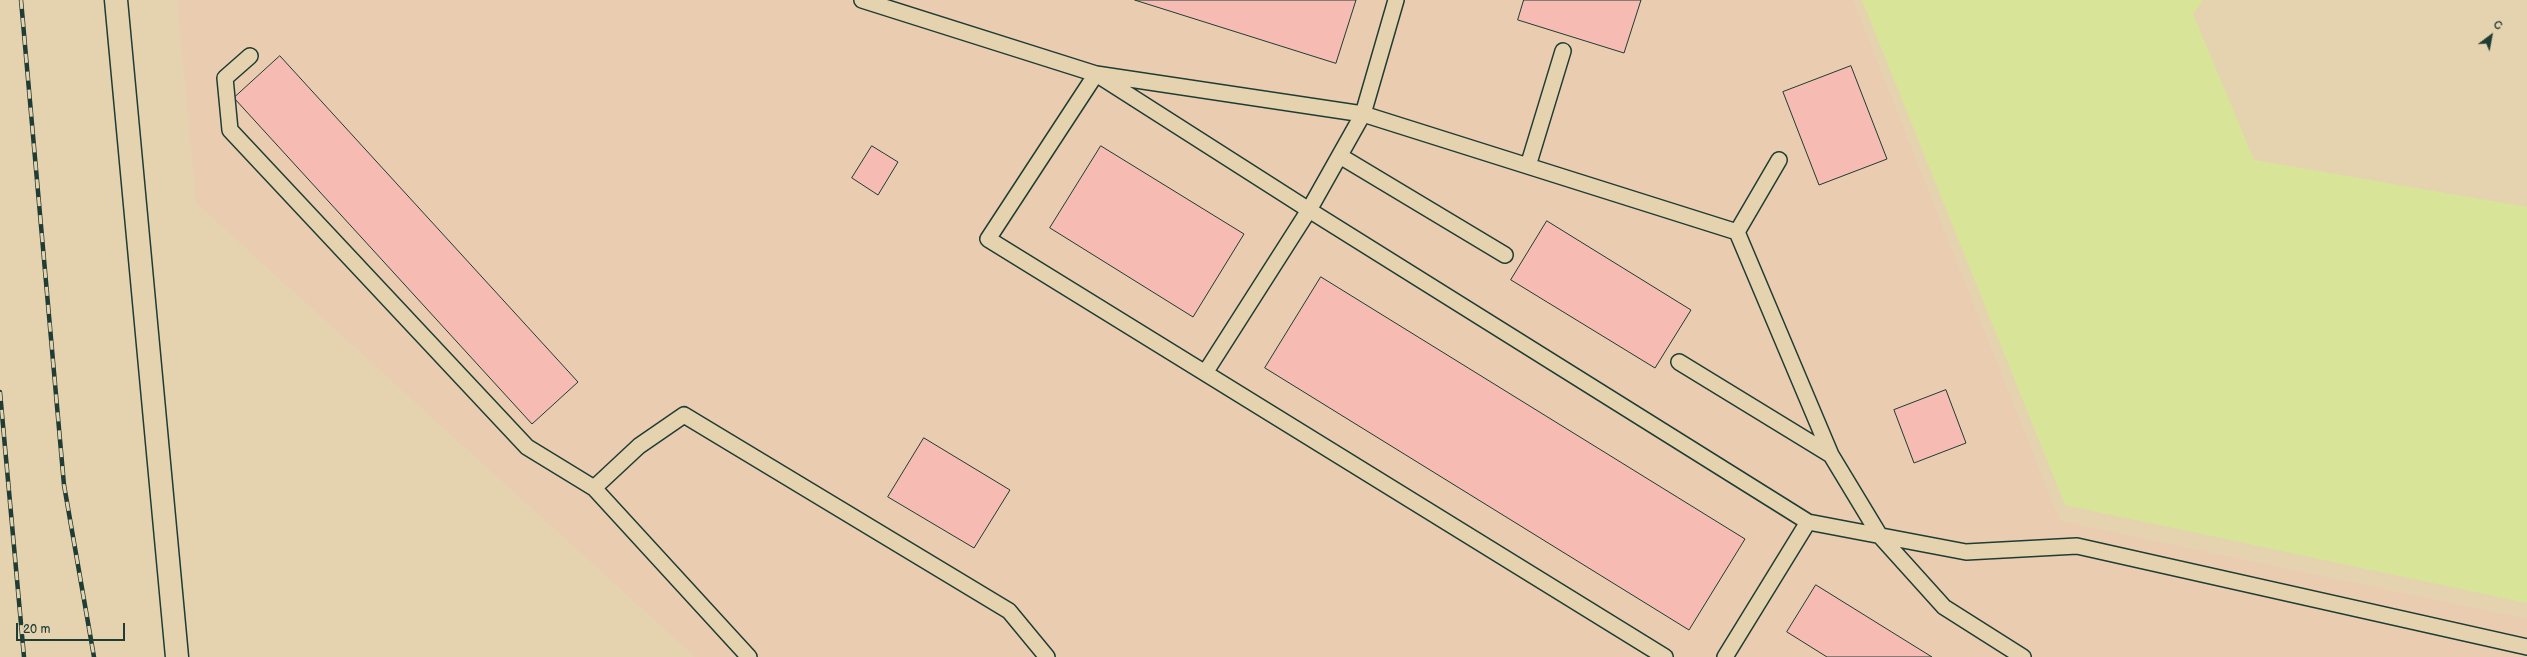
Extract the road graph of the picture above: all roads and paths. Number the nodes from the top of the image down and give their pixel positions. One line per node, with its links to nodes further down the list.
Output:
1 (116, 0): 21 (street)
2 (862, 0): 6 (lane)
3 (1396, 0): 7 (lane)
4 (1564, 51): 10 (lane)
5 (250, 56): 17 (lane)
6 (1096, 74): 7 (lane); 11 (lane); 15 (lane)
7 (1363, 114): 8 (lane); 10 (lane)
8 (1340, 156): 11 (lane); 13 (lane)
9 (1779, 160): 12 (lane)
10 (1528, 166): 12 (lane)
11 (1309, 210): 15 (lane); 18 (lane)
12 (1737, 232): 16 (lane)
13 (1504, 255)
14 (1679, 362): 16 (lane)
15 (1205, 374): 24 (lane)
16 (1831, 455): 19 (lane)
17 (594, 488): 22 (lane); 23 (lane)
18 (1808, 522): 19 (lane); 25 (lane)
19 (1880, 536): 20 (lane); 26 (lane)
20 (2527, 647)
21 (177, 657)
22 (749, 657)
23 (1047, 657)
24 (1665, 657)
25 (1725, 657)
26 (2023, 657)

